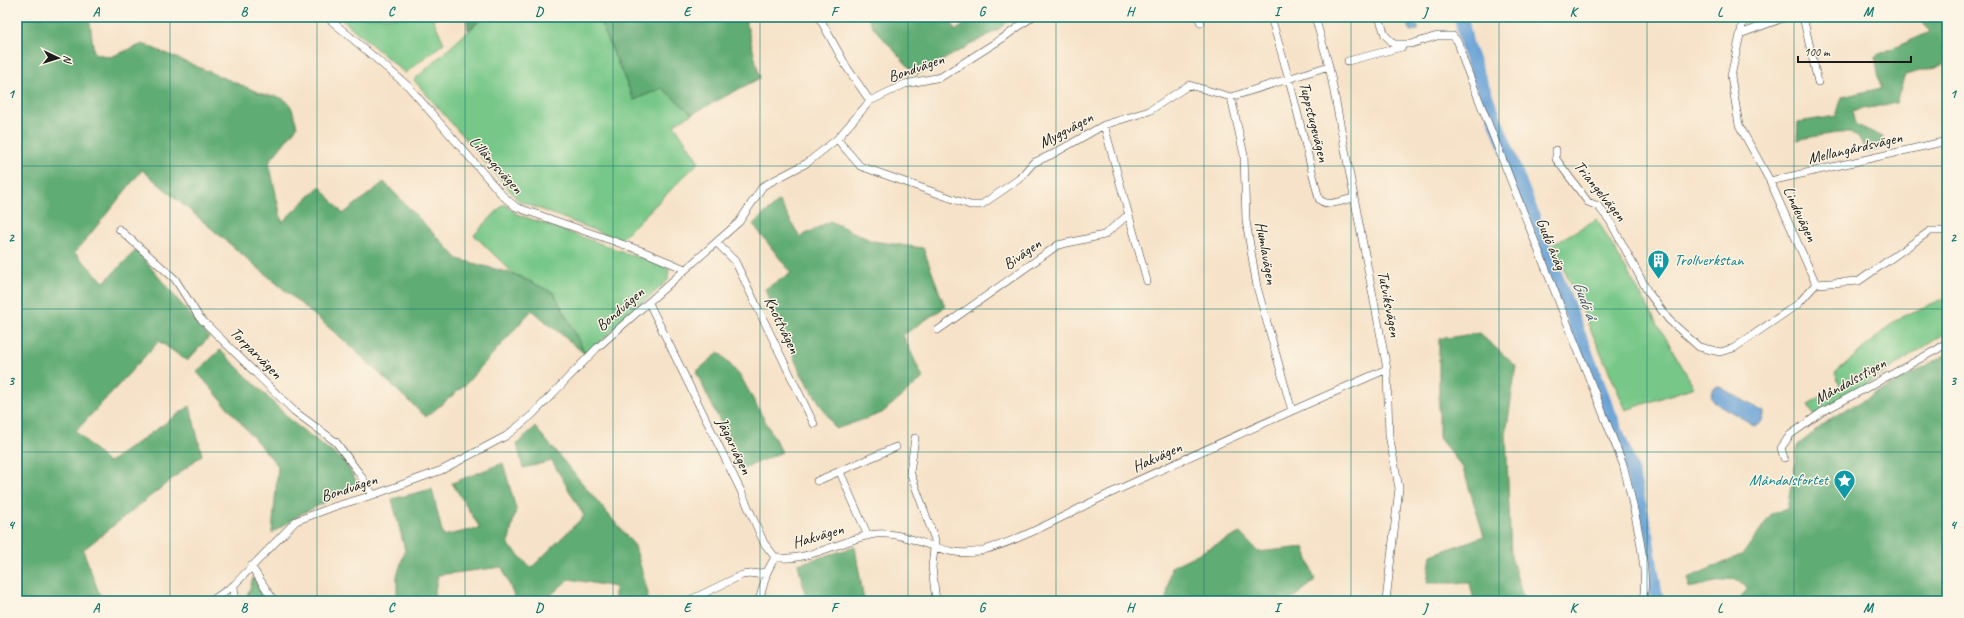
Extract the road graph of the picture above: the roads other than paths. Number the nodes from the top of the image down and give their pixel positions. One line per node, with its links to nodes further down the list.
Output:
1 (327, 17): 28 (street, Lillängsvägen)
2 (819, 17): 17 (street)
3 (1032, 17): 17 (street, Bondvägen)
4 (1271, 17): 14 (street, Tuppstugevägen)
5 (1315, 17): 13 (street, Tutviksvägen)
6 (1379, 17): 11 (street, Gudö åväg)
7 (1744, 17): 10 (street, Lindevägen)
8 (1786, 17): 10 (street)
9 (1803, 17): 15 (street)
10 (1740, 34): 22 (street, Lindevägen)
11 (1412, 44): 12 (street); 56 (street, Gudö åväg)
12 (1348, 61)
13 (1329, 66): 14 (street); 23 (street, Tutviksvägen)
14 (1289, 79): 16 (street); 23 (street, Tuppstugevägen)
15 (1818, 82)
16 (1231, 97): 18 (street, Myggvägen); 35 (street, Humlavägen)
17 (870, 101): 19 (street, Bondvägen)
18 (1104, 125): 19 (street, Myggvägen); 24 (street)
19 (837, 139): 27 (street, Bondvägen)
20 (1947, 141): 22 (street, Mellangårdsvägen)
21 (1556, 150): 30 (street, Triangelvägen)
22 (1770, 181): 30 (street, Lindevägen)
23 (1354, 198): 34 (street, Tutviksvägen)
24 (1128, 215): 29 (street); 32 (street, Bivägen)
25 (120, 229): 42 (street, Torparvägen)
26 (1947, 232): 30 (street)
27 (717, 243): 28 (street, Bondvägen); 36 (street, Knottvägen)
28 (685, 269): 31 (street, Bondvägen)
29 (1147, 281)
30 (1816, 284)
31 (649, 303): 42 (street, Bondvägen); 45 (street, Jägarvägen)
32 (938, 330)
33 (1947, 342): 39 (street, Måndalsstigen)
34 (1387, 368): 35 (street, Hakvägen); 55 (street, Tutviksvägen)
35 (1292, 411): 44 (street, Hakvägen)
36 (814, 424)
37 (915, 438): 44 (street)
38 (896, 447): 40 (street)
39 (1784, 458)
40 (840, 472): 41 (street); 43 (street, Hakvägen)
41 (818, 481)
42 (373, 496): 46 (street, Bondvägen)
43 (868, 536): 44 (street, Hakvägen); 45 (street, Hakvägen)
44 (935, 548): 54 (street)
45 (775, 557): 47 (street)
46 (251, 566): 48 (street, Bondvägen); 51 (street)
47 (767, 572): 52 (street); 53 (street)
48 (234, 585): 49 (street, Bondvägen); 50 (street)
49 (211, 601)
50 (235, 601)
51 (274, 601)
52 (688, 601)
53 (759, 601)
54 (936, 601)
55 (1386, 601)
56 (1642, 601)

